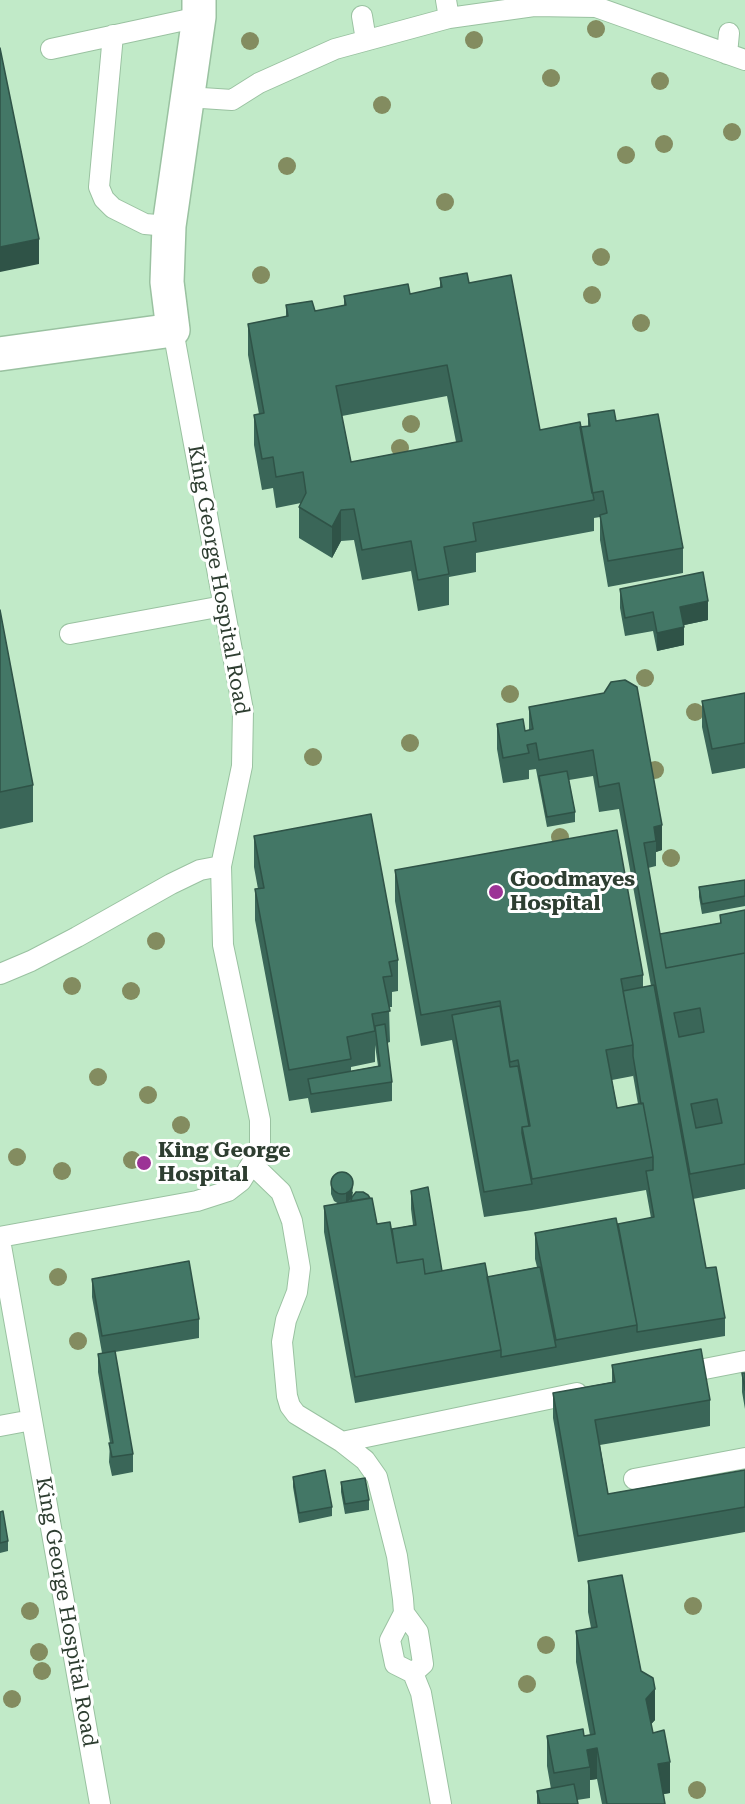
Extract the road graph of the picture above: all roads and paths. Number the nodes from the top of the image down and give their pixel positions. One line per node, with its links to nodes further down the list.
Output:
1 (534, 3): 3 (lane); 4 (lane)
2 (199, 8): 7 (lane); 11 (street, King George Hospital Road)
3 (448, 9): 8 (lane)
4 (623, 9): 10 (lane)
5 (362, 16): 8 (lane)
6 (729, 33): 10 (lane)
7 (113, 35): 9 (lane); 12 (lane)
8 (366, 40): 11 (lane)
9 (51, 49)
10 (736, 57)
11 (187, 97): 12 (street, King George Hospital Road)
12 (170, 226): 13 (street, King George Hospital Road)
13 (173, 330): 14 (street); 15 (lane, King George Hospital Road)
14 (0, 354)
15 (224, 606): 16 (lane); 17 (lane, King George Hospital Road)
16 (70, 634)
17 (221, 866): 18 (lane); 19 (lane, King George Hospital Road)
18 (0, 974)
19 (252, 1164): 20 (lane, King George Hospital Road); 26 (lane)
20 (0, 1238): 24 (lane, King George Hospital Road)
21 (745, 1361): 22 (lane)
22 (665, 1376)
23 (597, 1389): 26 (lane)
24 (32, 1420): 25 (lane); 31 (lane, King George Hospital Road)
25 (0, 1426)
26 (342, 1442): 29 (lane)
27 (745, 1458): 28 (lane)
28 (634, 1479)
29 (404, 1613): 30 (lane); 30 (lane)
30 (413, 1673): 32 (lane)
31 (100, 1804)
32 (441, 1804)

